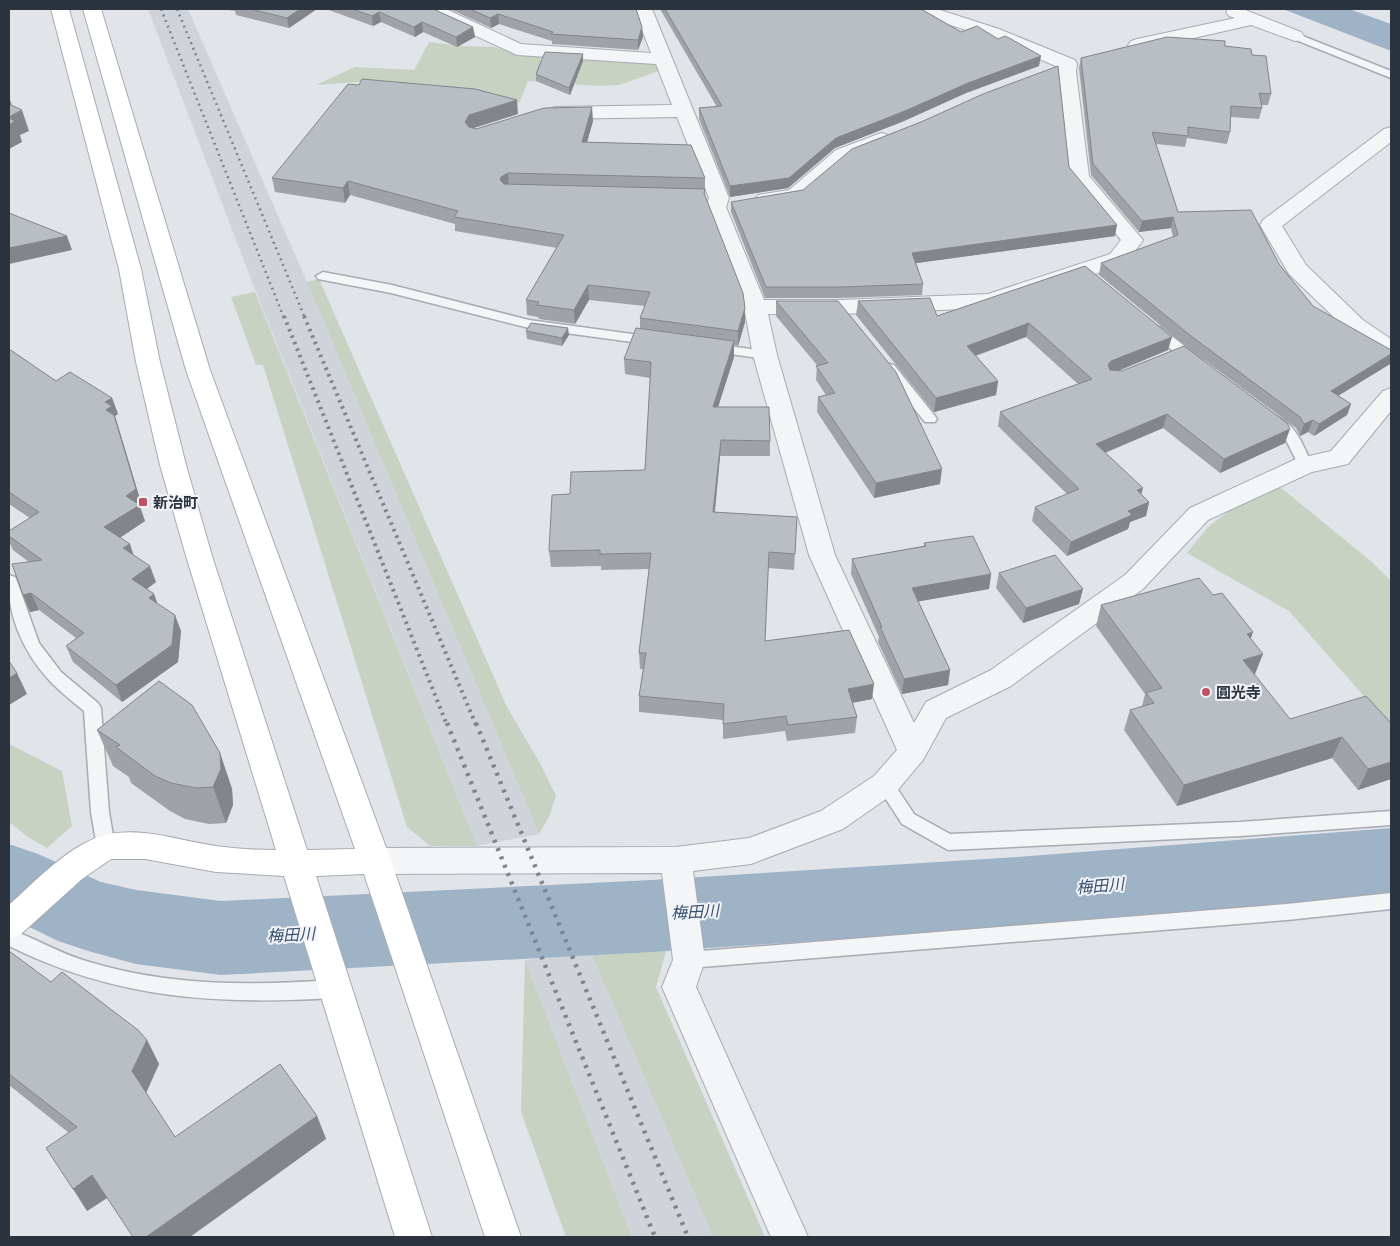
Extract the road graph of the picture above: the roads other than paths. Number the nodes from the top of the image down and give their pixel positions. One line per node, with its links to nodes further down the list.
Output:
1 (60, 9): 40 (street)
2 (92, 9): 39 (street)
3 (432, 9): 10 (street)
4 (643, 9): 10 (street)
5 (920, 9): 11 (street)
6 (1226, 9): 7 (street)
7 (1251, 19): 8 (street); 9 (street)
8 (1295, 36): 13 (lane)
9 (1121, 49)
10 (662, 59): 14 (street)
11 (1077, 62): 12 (street); 20 (street)
12 (1040, 75)
13 (1391, 75)
14 (683, 111): 15 (street); 18 (street)
15 (535, 116)
16 (1391, 132): 24 (street)
17 (895, 134): 18 (street)
18 (725, 202): 20 (street)
19 (323, 276): 22 (lane)
20 (755, 307): 26 (street)
21 (1146, 323): 25 (lane)
22 (666, 342)
23 (696, 346): 26 (lane)
24 (1391, 350)
25 (1182, 352): 28 (lane); 29 (lane)
26 (765, 356): 35 (street)
27 (882, 359): 32 (lane)
28 (1165, 359)
29 (1206, 369)
30 (1391, 396): 33 (street)
31 (1259, 410): 33 (lane)
32 (930, 419)
33 (1306, 465): 35 (street)
34 (9, 581): 38 (lane)
35 (914, 752): 36 (street)
36 (885, 784): 37 (lane); 41 (street)
37 (1391, 818)
38 (96, 853): 40 (street); 43 (street)
39 (375, 861): 40 (street); 41 (street); 47 (street)
40 (296, 863): 45 (street)
41 (677, 865): 44 (street)
42 (1391, 902): 44 (lane)
43 (10, 927): 45 (lane)
44 (689, 956): 48 (street)
45 (332, 980): 46 (street)
46 (414, 1237)
47 (503, 1237)
48 (790, 1237)

